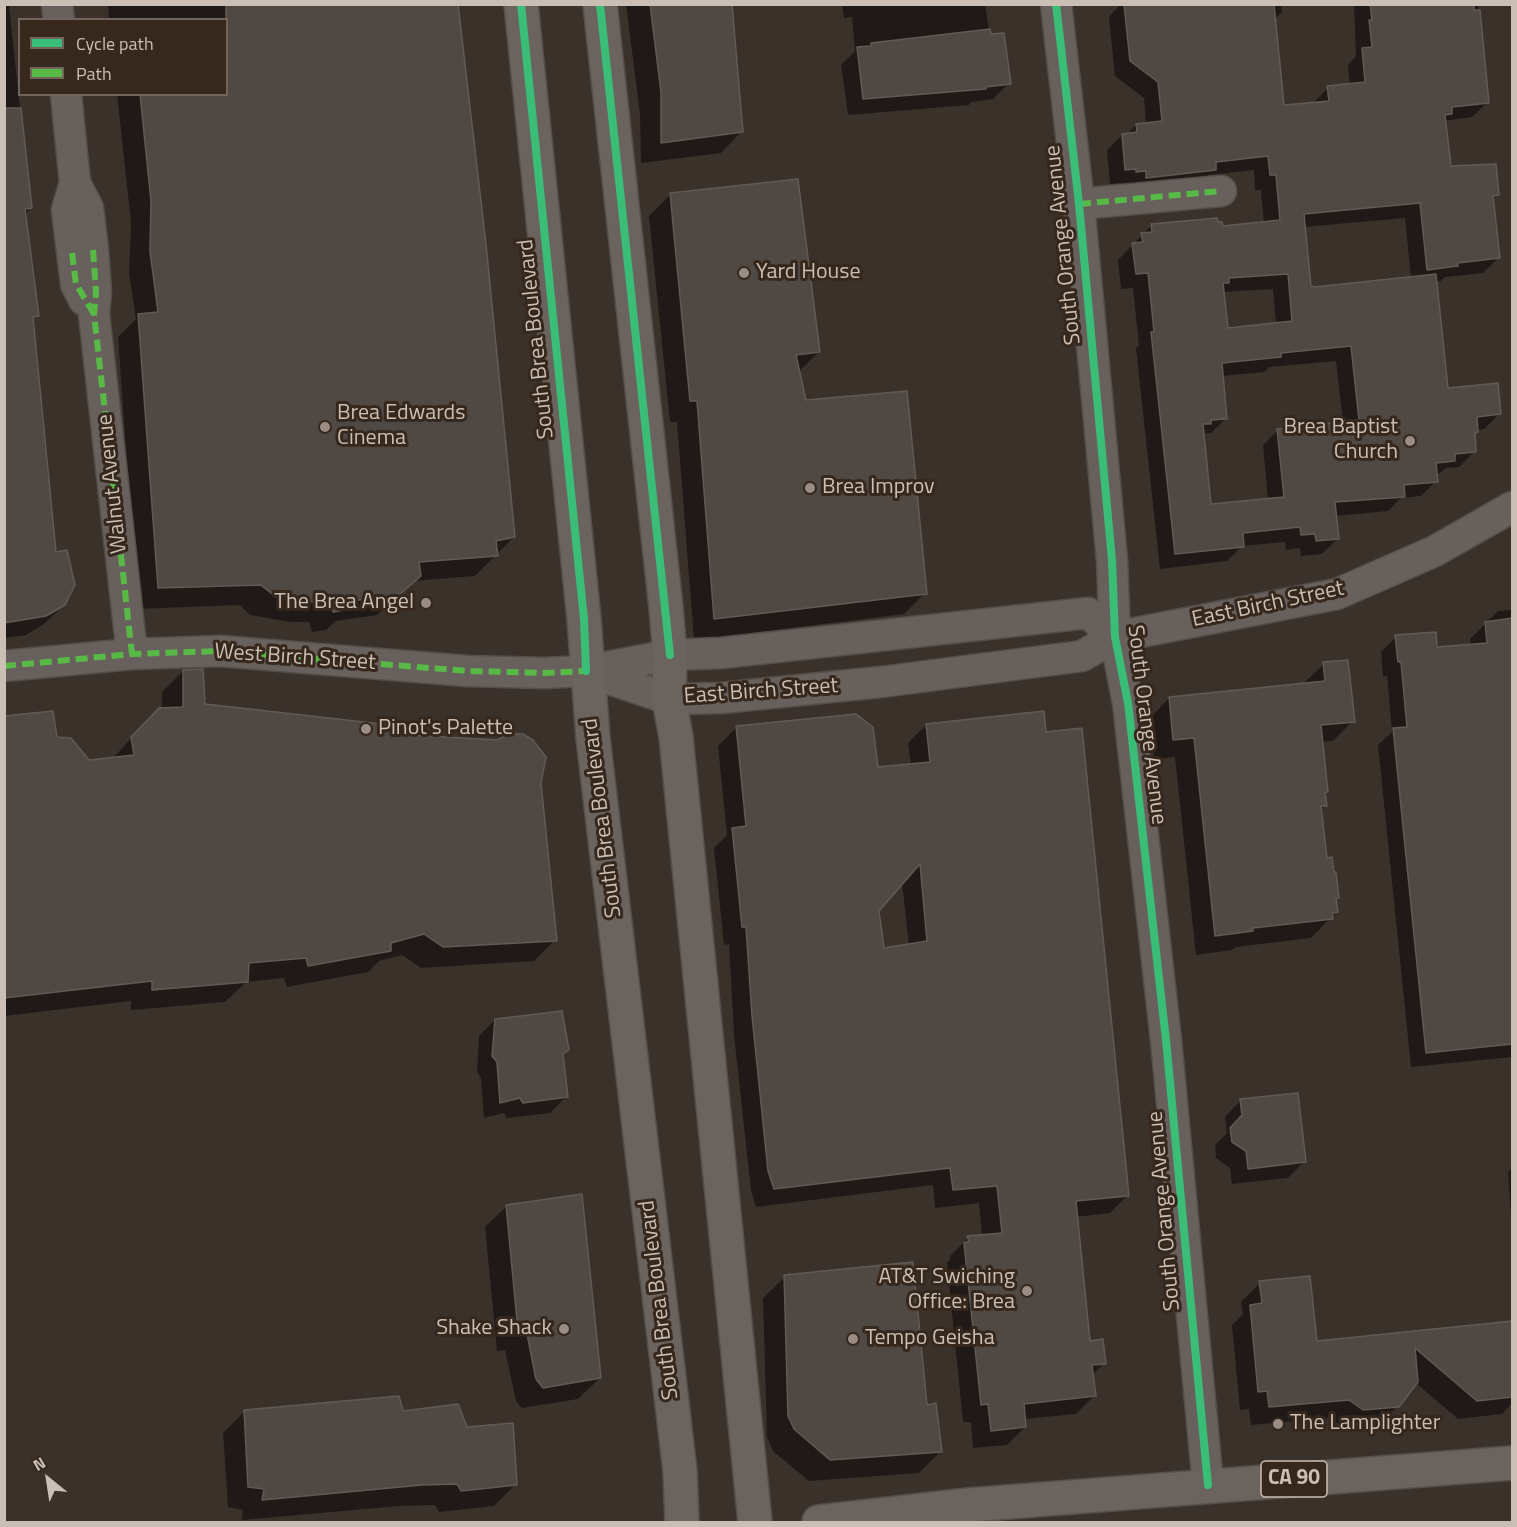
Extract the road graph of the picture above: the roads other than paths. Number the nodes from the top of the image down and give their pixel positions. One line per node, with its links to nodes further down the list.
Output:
1 (521, 4): 12 (main road, South Brea Boulevard)
2 (600, 4): 10 (main road)
3 (1056, 4): 6 (street, South Orange Avenue)
4 (66, 96): 9 (street, Walnut Avenue)
5 (1221, 191): 6 (street)
6 (1079, 204): 8 (street, South Orange Avenue)
7 (1512, 507): 8 (street, East Birch Street)
8 (1115, 637): 10 (street, East Birch Street); 13 (street, East Birch Street); 15 (street, South Orange Avenue)
9 (132, 654): 11 (street, West Birch Street); 12 (street, West Birch Street)
10 (670, 655): 12 (street, East Birch Street); 13 (main road)
11 (4, 666)
12 (586, 671): 13 (street, East Birch Street); 16 (main road, South Brea Boulevard)
13 (669, 699): 17 (main road)
14 (1512, 1463): 15 (main road, CA 90)
15 (1208, 1485): 18 (main road, CA 90)
16 (682, 1522)
17 (754, 1522)
18 (819, 1522)

